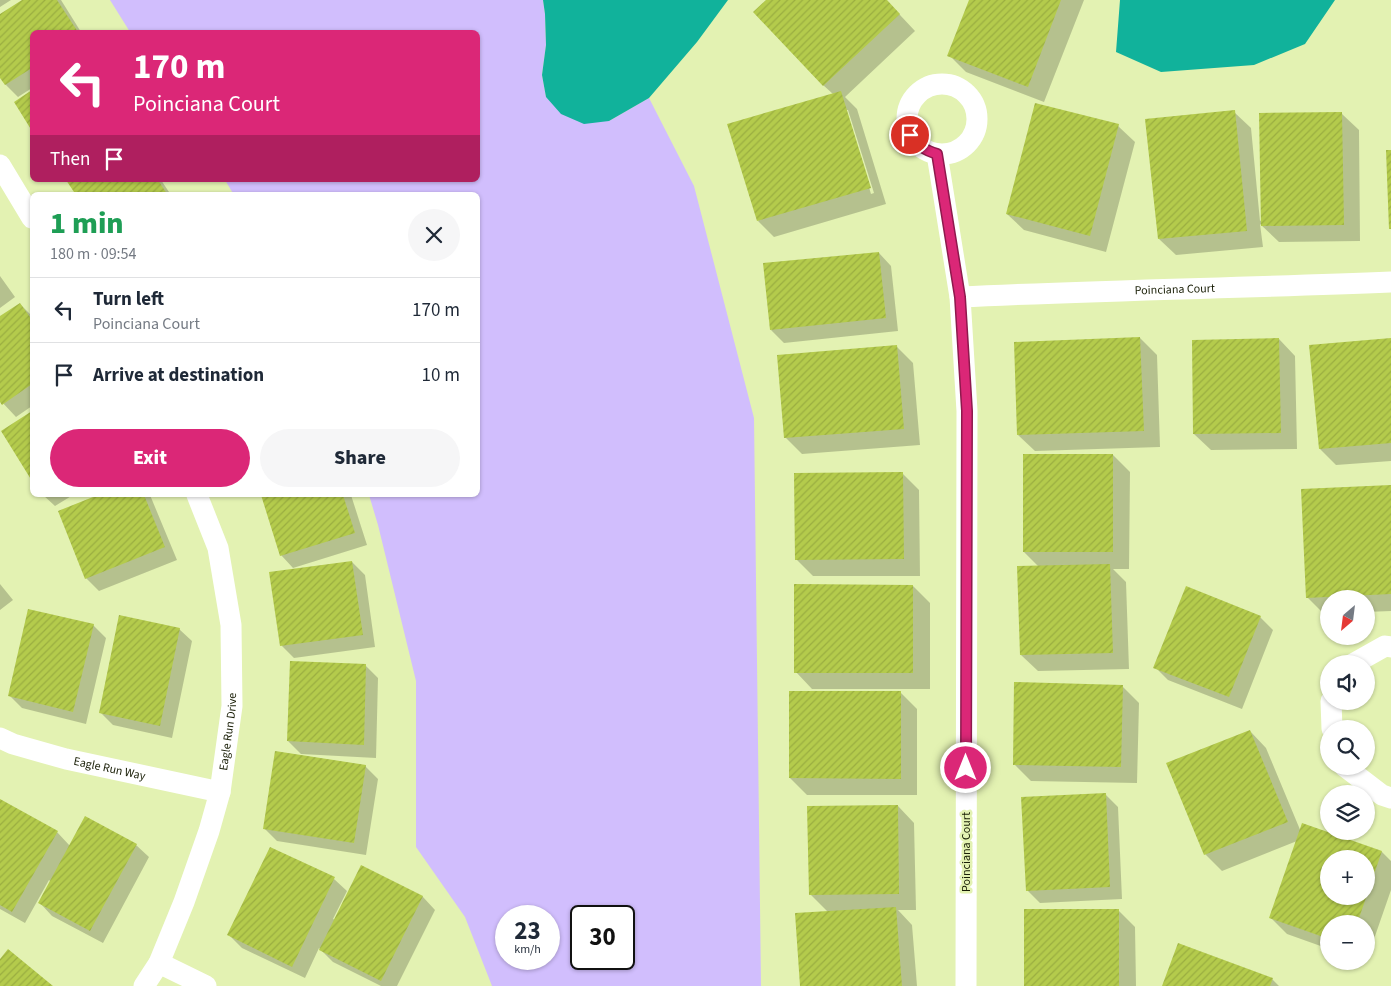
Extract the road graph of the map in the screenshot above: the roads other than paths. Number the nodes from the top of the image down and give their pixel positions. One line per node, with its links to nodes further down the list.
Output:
1 (937, 154): 5 (street, Poinciana Court)
2 (0, 165): 3 (street)
3 (30, 215)
4 (1391, 282): 5 (street, Poinciana Court)
5 (960, 297): 16 (street, Poinciana Court)
6 (197, 497): 11 (street, Eagle Run Drive)
7 (1391, 647): 8 (street)
8 (1369, 655)
9 (0, 738): 11 (street, Eagle Run Way)
10 (1355, 775): 12 (street)
11 (220, 792): 13 (street, Eagle Run Drive)
12 (1391, 798)
13 (159, 963): 14 (street, Eagle Run Drive); 15 (street)
14 (144, 986)
15 (206, 986)
16 (966, 986)

